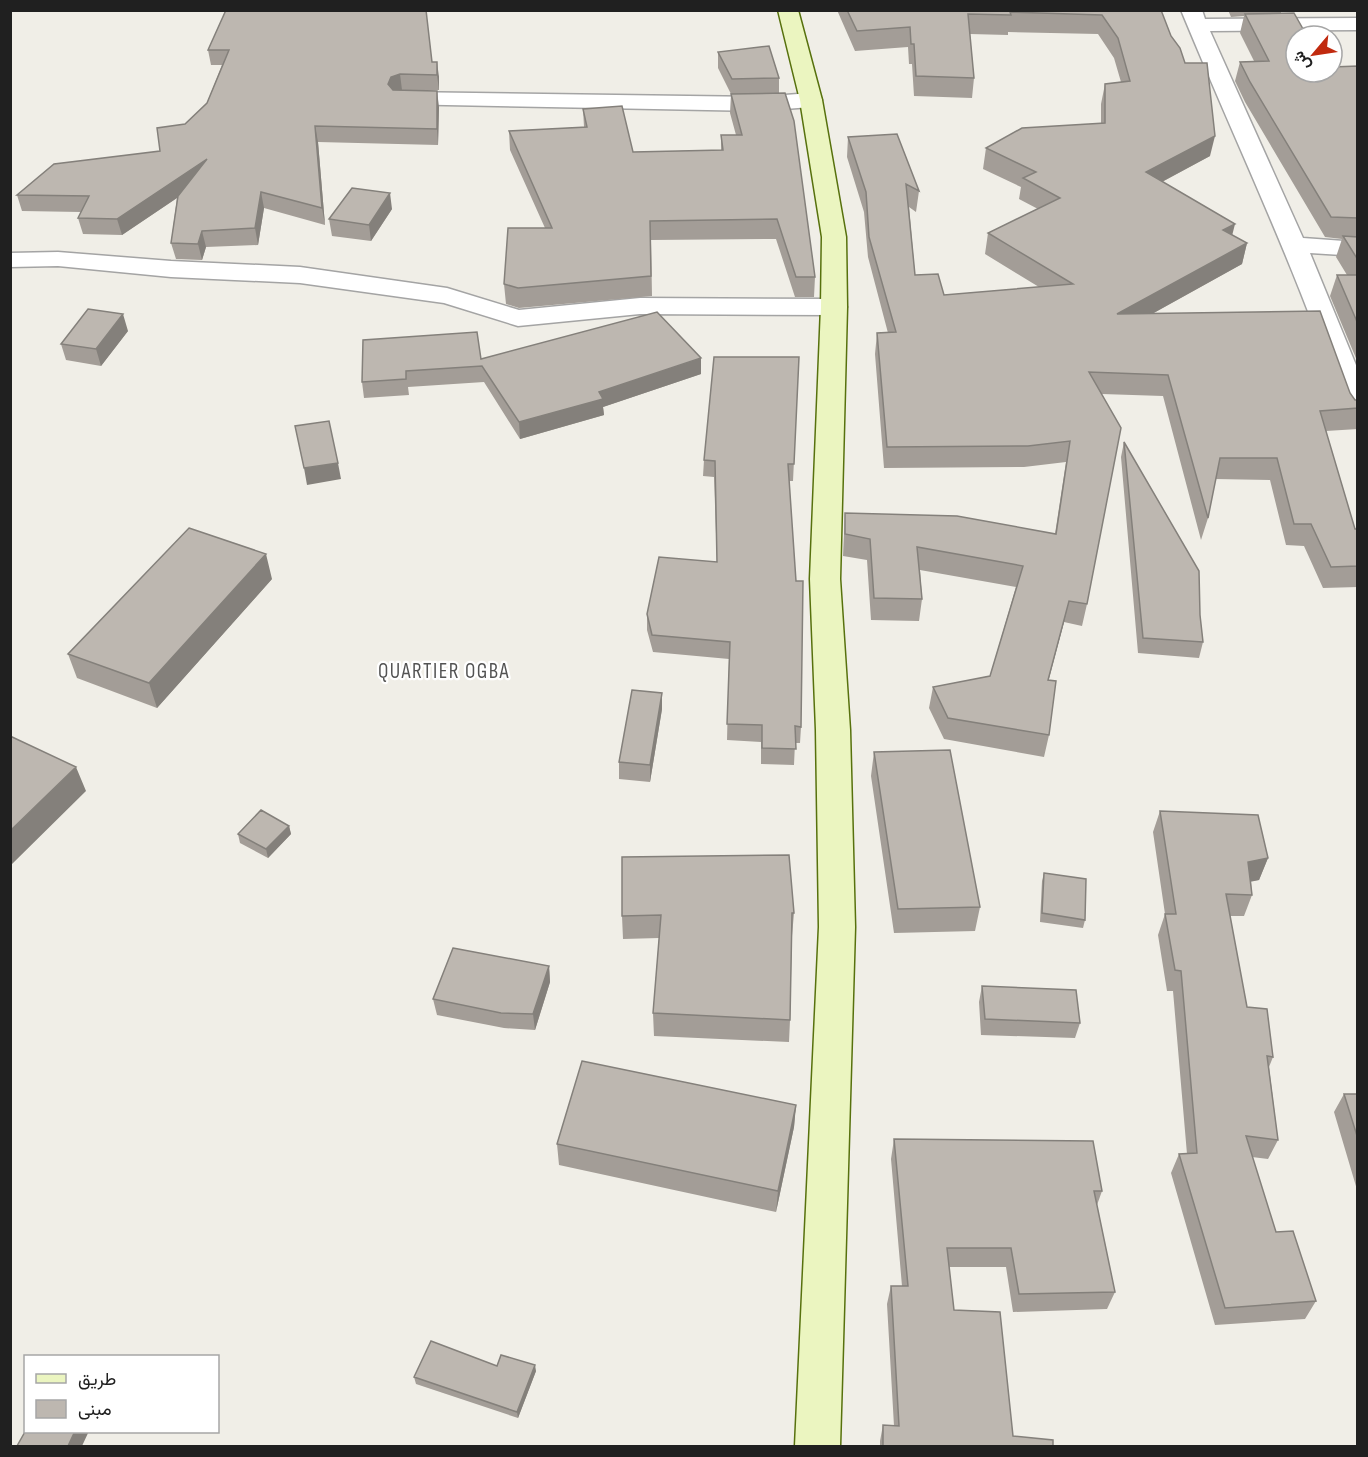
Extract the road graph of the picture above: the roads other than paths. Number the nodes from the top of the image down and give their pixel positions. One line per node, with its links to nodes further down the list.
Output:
1 (788, 10): 5 (main road)
2 (1195, 18): 3 (street); 6 (street)
3 (1358, 24)
4 (403, 99): 5 (street)
5 (811, 99): 9 (main road)
6 (1294, 245): 7 (street); 10 (street)
7 (1358, 249)
8 (10, 260): 9 (street)
9 (834, 307): 11 (main road)
10 (1358, 413)
11 (818, 1446)

